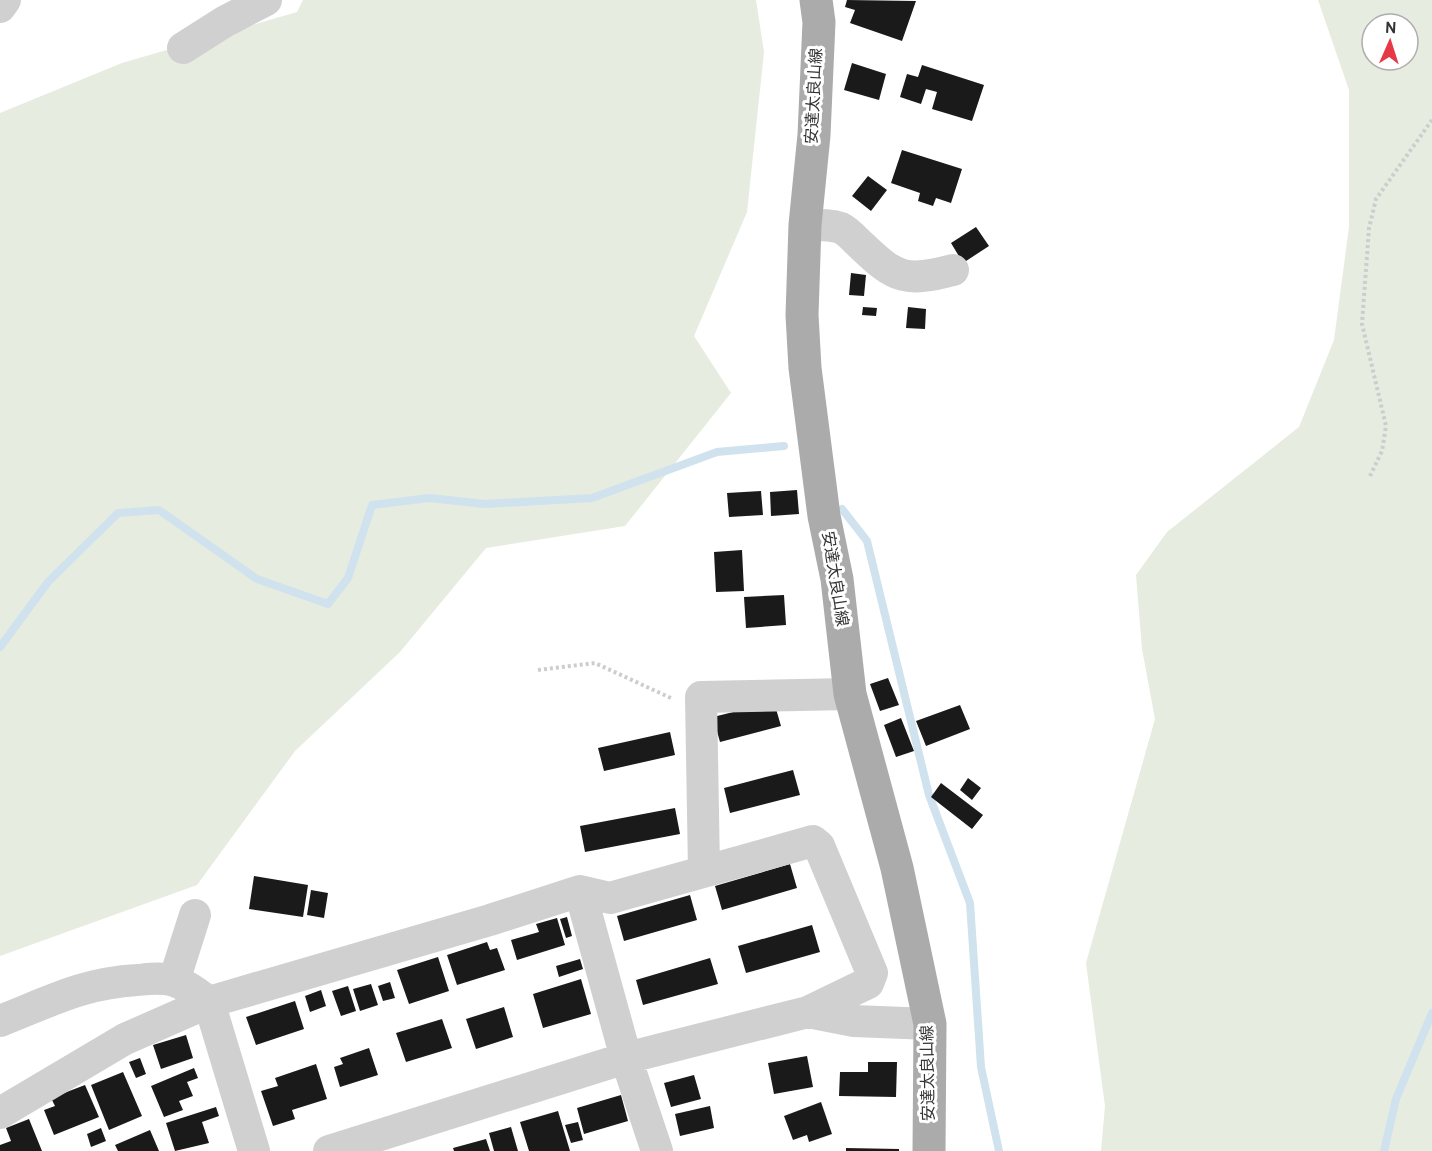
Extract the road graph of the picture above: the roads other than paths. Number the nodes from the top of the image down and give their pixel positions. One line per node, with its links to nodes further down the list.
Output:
1 (5, 0): 4 (street)
2 (266, 0): 5 (street)
3 (816, 0): 6 (main road, 安達太良山線)
4 (0, 7)
5 (183, 48)
6 (804, 225): 7 (street); 8 (main road, 安達太良山線)
7 (953, 270)
8 (850, 694): 9 (street); 16 (main road, 安達太良山線)
9 (704, 870): 10 (street); 14 (street)
10 (580, 891): 13 (street); 17 (street)
11 (195, 915): 12 (street)
12 (174, 981): 13 (street); 15 (street)
13 (209, 1002): 18 (street); 19 (street)
14 (808, 1012): 16 (street); 17 (street)
15 (0, 1021)
16 (930, 1024): 22 (main road, 安達太良山線)
17 (626, 1058): 20 (street); 21 (street)
18 (0, 1113)
19 (254, 1151)
20 (329, 1151)
21 (657, 1151)
22 (929, 1151)

